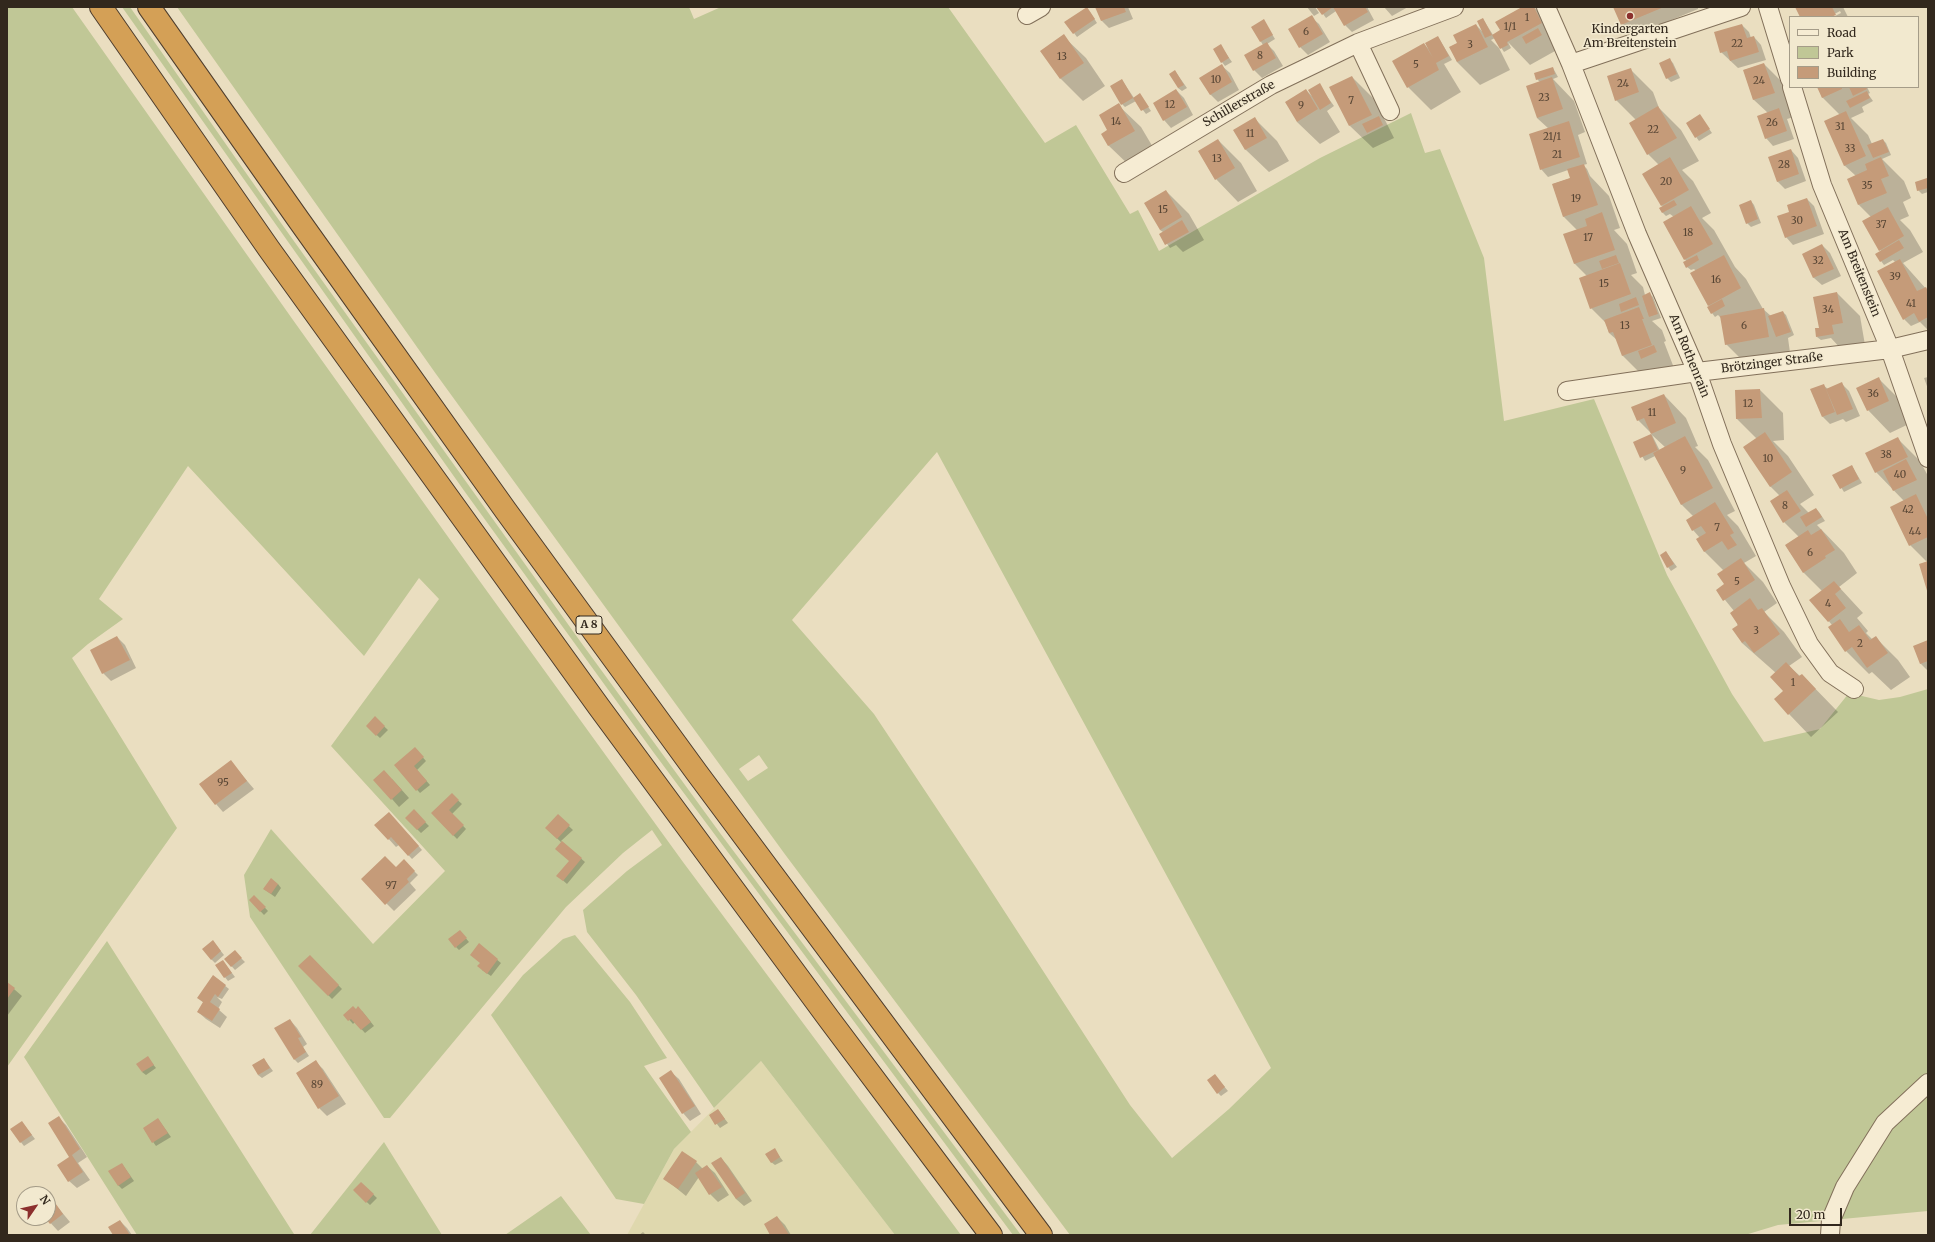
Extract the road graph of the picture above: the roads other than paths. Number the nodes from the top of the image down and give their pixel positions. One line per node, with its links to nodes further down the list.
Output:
1 (101, 7): 20 (highway)
2 (149, 7): 21 (highway, A 8)
3 (1454, 7): 7 (street, Schillerstraße)
4 (1546, 7): 8 (street, Am Rothenrain)
5 (1741, 7): 8 (street)
6 (1768, 7): 9 (street)
7 (1358, 43): 11 (street); 12 (street, Schillerstraße)
8 (1571, 64): 15 (street, Am Rothenrain)
9 (1789, 76)
10 (1792, 88): 14 (street, Am Breitenstein)
11 (1390, 111)
12 (1124, 173)
13 (1928, 340): 14 (street, Brötzinger Straße)
14 (1890, 349): 15 (street, Brötzinger Straße); 17 (street, Am Breitenstein)
15 (1697, 372): 16 (street, Brötzinger Straße); 18 (street, Am Rothenrain)
16 (1567, 391)
17 (1928, 458)
18 (1854, 689)
19 (1928, 1084): 22 (street)
20 (991, 1235)
21 (1041, 1235)
22 (1830, 1235)

